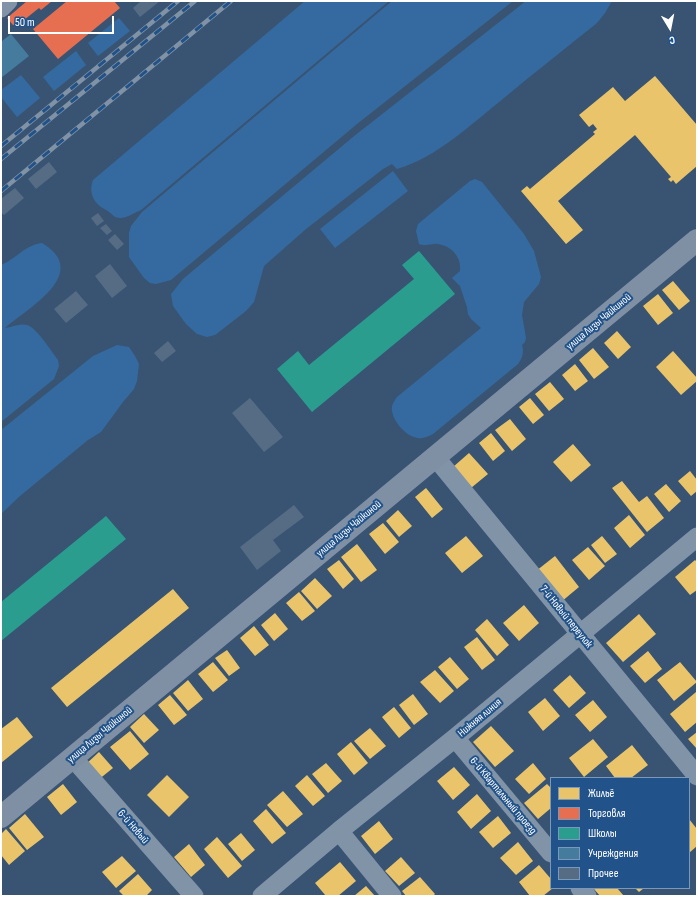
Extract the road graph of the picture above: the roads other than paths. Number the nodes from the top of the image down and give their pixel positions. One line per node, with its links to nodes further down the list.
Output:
1 (697, 240): 2 (main road, улица Лизы Чайкиной)
2 (436, 458): 4 (street, 7-й Новый переулок); 6 (main road, улица Лизы Чайкиной)
3 (697, 537): 4 (street, Нижняя линия)
4 (580, 634): 5 (street, Нижняя линия); 7 (street, 7-й Новый переулок)
5 (455, 738): 9 (street, Нижняя линия); 10 (street, 6-й Квартальный проезд)
6 (73, 758): 8 (main road, улица Лизы Чайкиной); 11 (street, 6-й Новый)
7 (697, 776)
8 (1, 817)
9 (339, 831): 12 (street, Нижняя линия); 13 (street)
10 (550, 852)
11 (194, 896)
12 (262, 896)
13 (392, 896)

